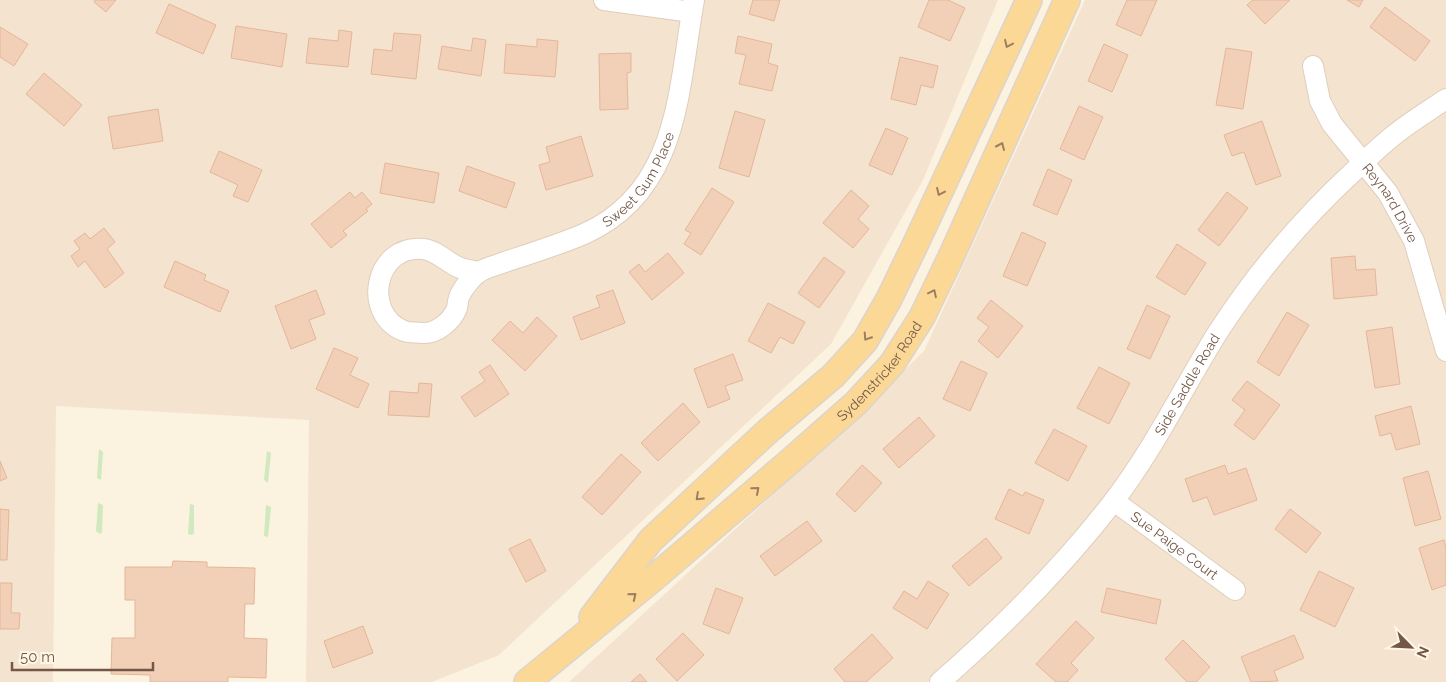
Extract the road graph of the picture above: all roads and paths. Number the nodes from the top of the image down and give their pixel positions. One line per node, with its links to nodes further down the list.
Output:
1 (604, 0): 4 (street)
2 (1029, 0): 12 (main road, Sydenstricker Road, one-way to 12)
3 (1068, 0): 12 (main road, Sydenstricker Road, one-way to 3)
4 (693, 6): 8 (street, Sweet Gum Place)
5 (1313, 66): 7 (street, Reynard Drive)
6 (1446, 99): 7 (street, Side Saddle Road)
7 (1364, 162): 9 (street, Reynard Drive); 10 (street, Side Saddle Road)
8 (478, 272): 8 (street)
9 (1446, 351)
10 (1114, 501): 11 (street, Sue Paige Court); 14 (street, Side Saddle Road)
11 (1235, 590)
12 (568, 648): 13 (main road, Sydenstricker Road)
13 (527, 682)
14 (940, 682)

